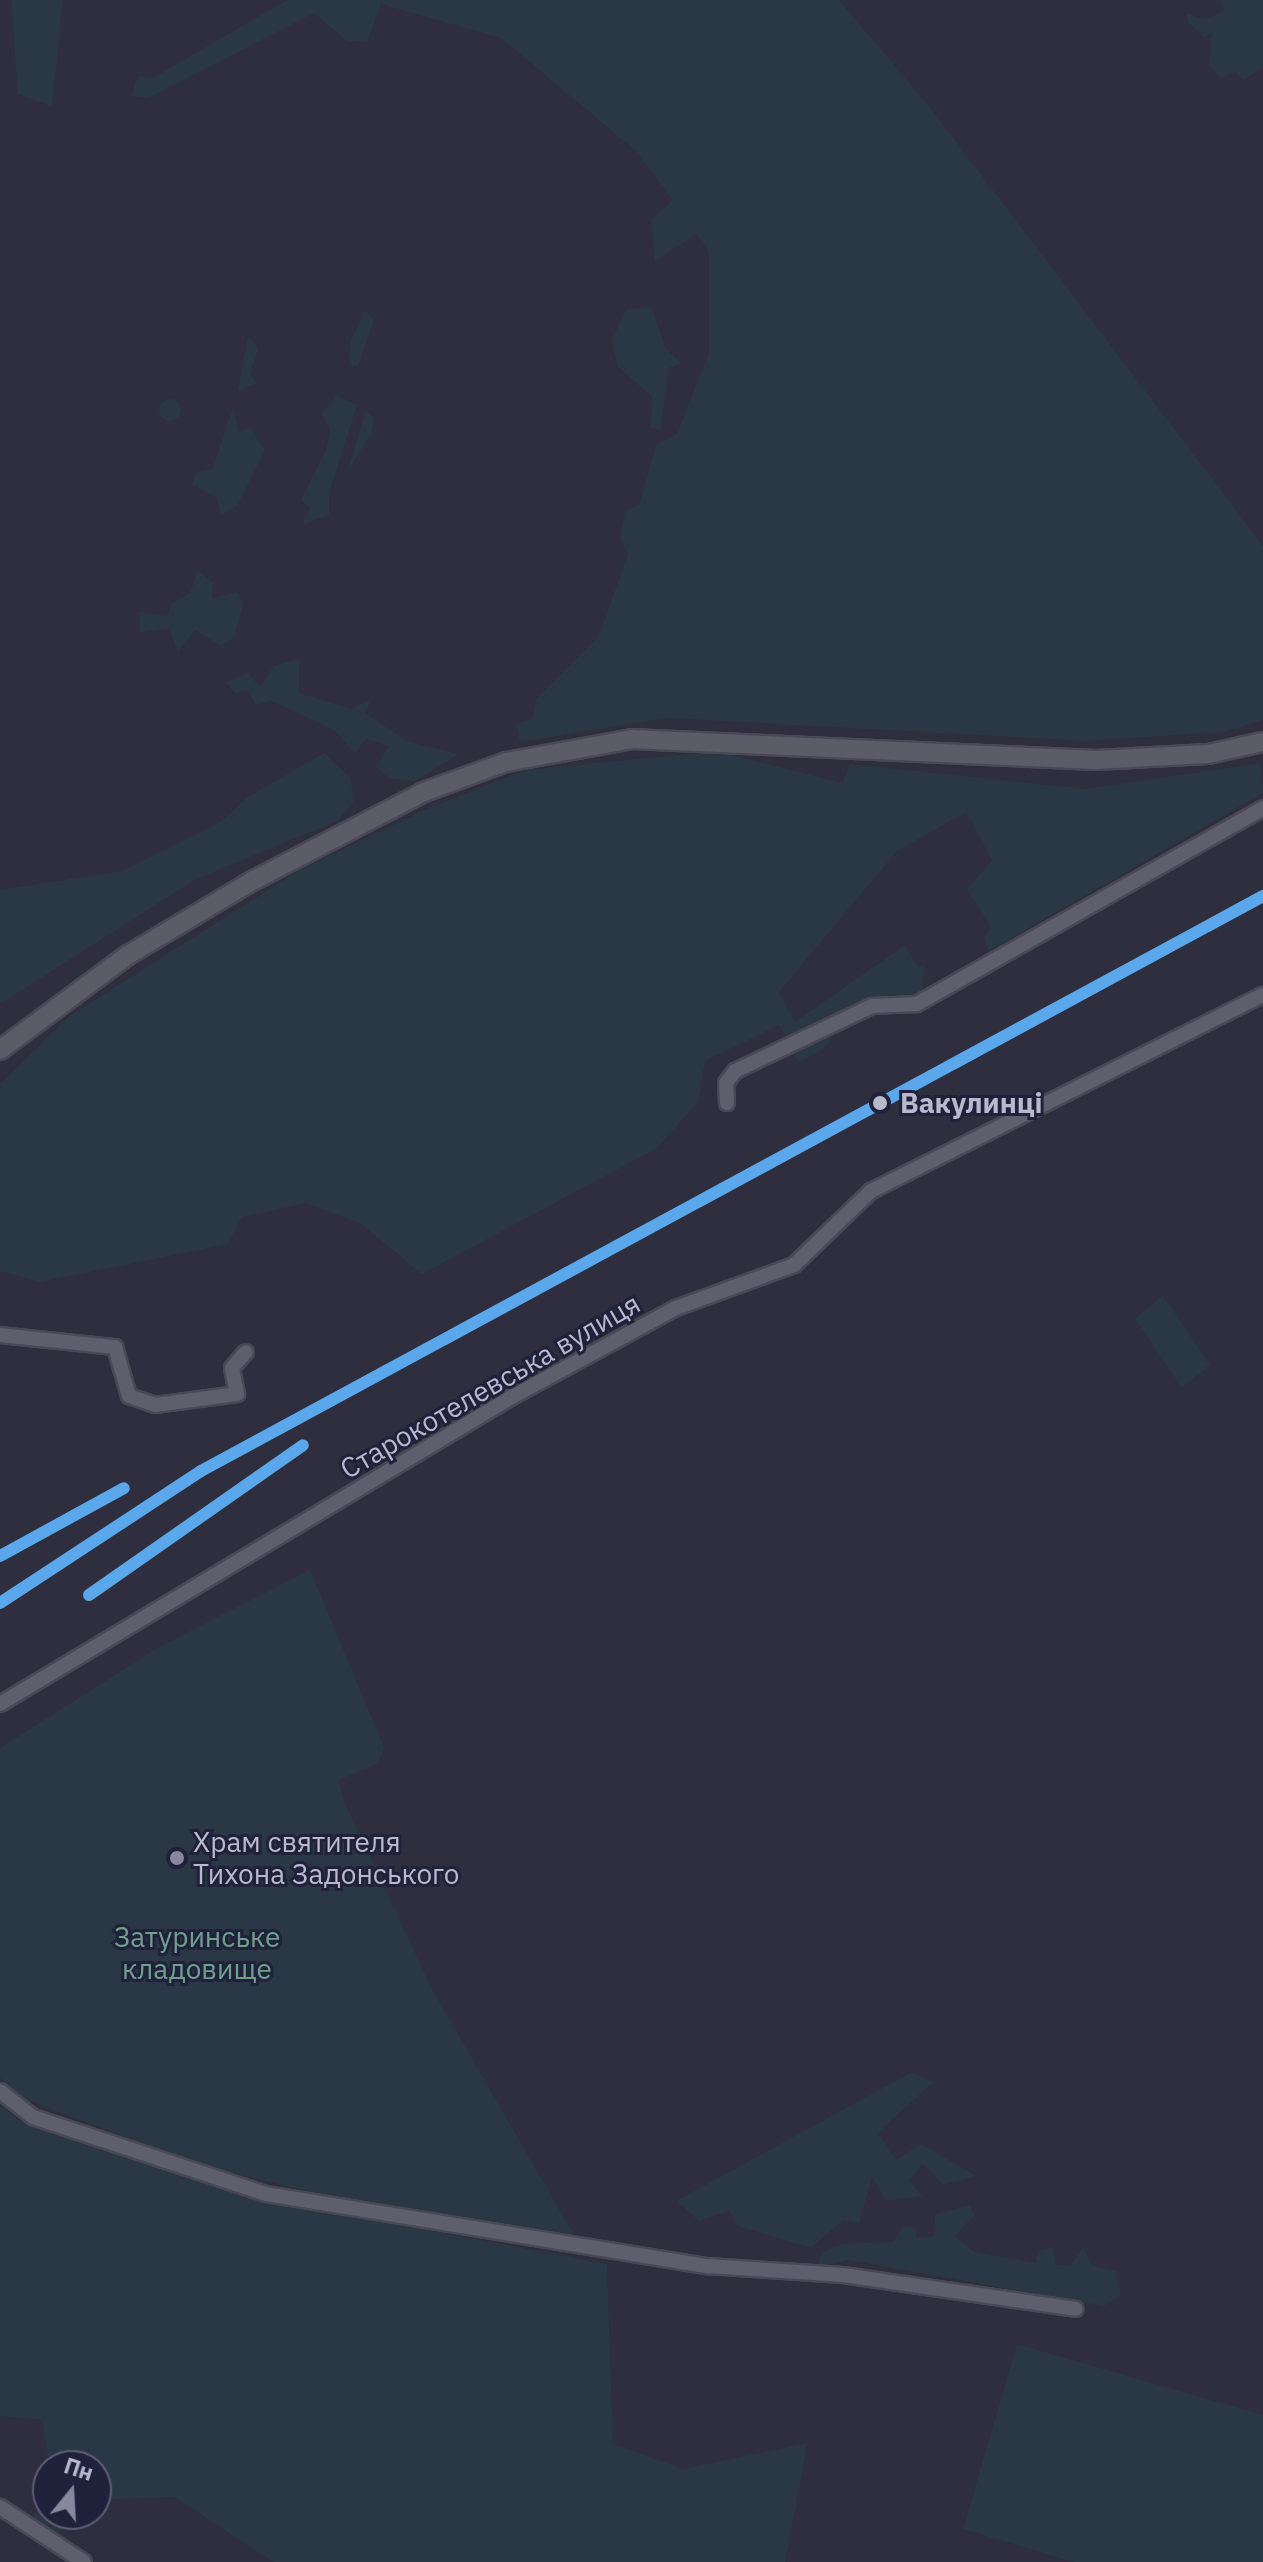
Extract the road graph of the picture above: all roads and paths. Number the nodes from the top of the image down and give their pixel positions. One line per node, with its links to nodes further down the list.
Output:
1 (1263, 742): 4 (main road)
2 (1263, 808): 5 (street)
3 (1263, 995): 8 (street, Старокотелевська вулиця)
4 (0, 1050)
5 (727, 1103)
6 (0, 1335): 7 (street)
7 (246, 1352)
8 (0, 1704)
9 (0, 2091): 10 (street)
10 (1076, 2309)
11 (1, 2504): 12 (street)
12 (84, 2562)

